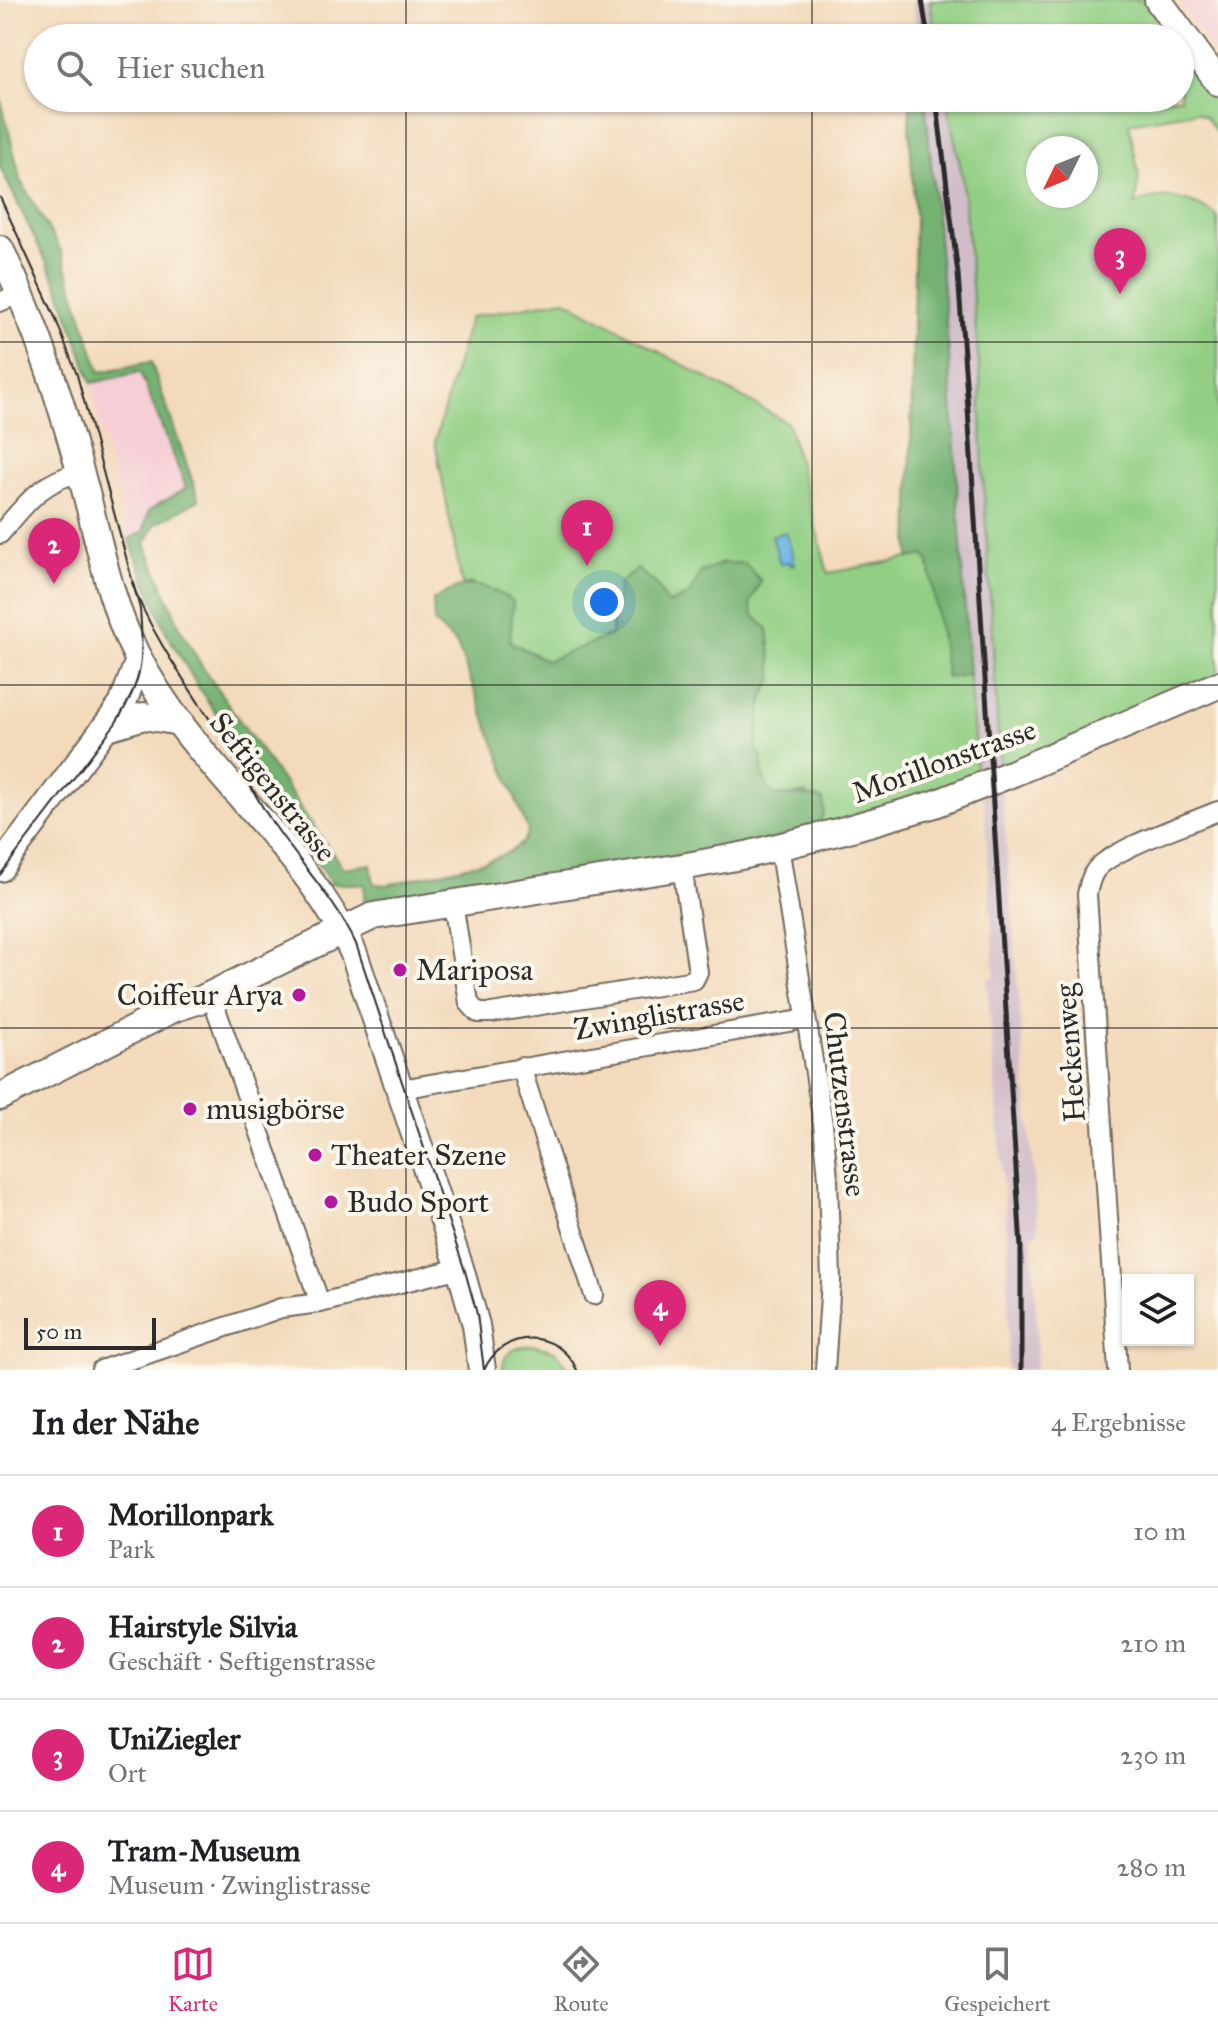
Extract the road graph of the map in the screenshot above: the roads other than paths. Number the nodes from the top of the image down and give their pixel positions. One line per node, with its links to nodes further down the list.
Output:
1 (1158, 0): 2 (main road)
2 (1176, 24)
3 (1194, 49): 4 (main road)
4 (1218, 82)
5 (0, 249): 6 (main road, Seftigenstrasse)
6 (11, 298): 7 (main road, Seftigenstrasse)
7 (80, 472): 8 (street); 9 (main road, Seftigenstrasse)
8 (0, 534)
9 (139, 660): 11 (main road, Seftigenstrasse); 12 (main road)
10 (1218, 685): 14 (main road, Morillonstrasse)
11 (180, 722): 12 (main road); 18 (main road, Seftigenstrasse)
12 (107, 727): 16 (main road)
13 (1218, 811): 30 (street, Heckenweg)
14 (779, 846): 15 (main road, Morillonstrasse); 20 (street, Chutzenstrasse)
15 (682, 867): 17 (main road, Morillonstrasse); 17 (street)
16 (0, 868)
17 (453, 903): 18 (main road, Morillonstrasse)
18 (342, 929): 19 (main road, Morillonstrasse); 22 (main road, Seftigenstrasse)
19 (211, 995): 23 (main road, Morillonstrasse); 26 (street)
20 (806, 1019): 21 (street, Zwinglistrasse); 29 (street, Chutzenstrasse)
21 (521, 1067): 22 (street, Zwinglistrasse); 25 (street)
22 (401, 1089): 24 (main road, Seftigenstrasse)
23 (0, 1097)
24 (460, 1268): 26 (street); 28 (main road, Seftigenstrasse)
25 (594, 1295)
26 (320, 1303): 27 (street)
27 (101, 1370)
28 (482, 1370)
29 (825, 1370)
30 (1118, 1370)

